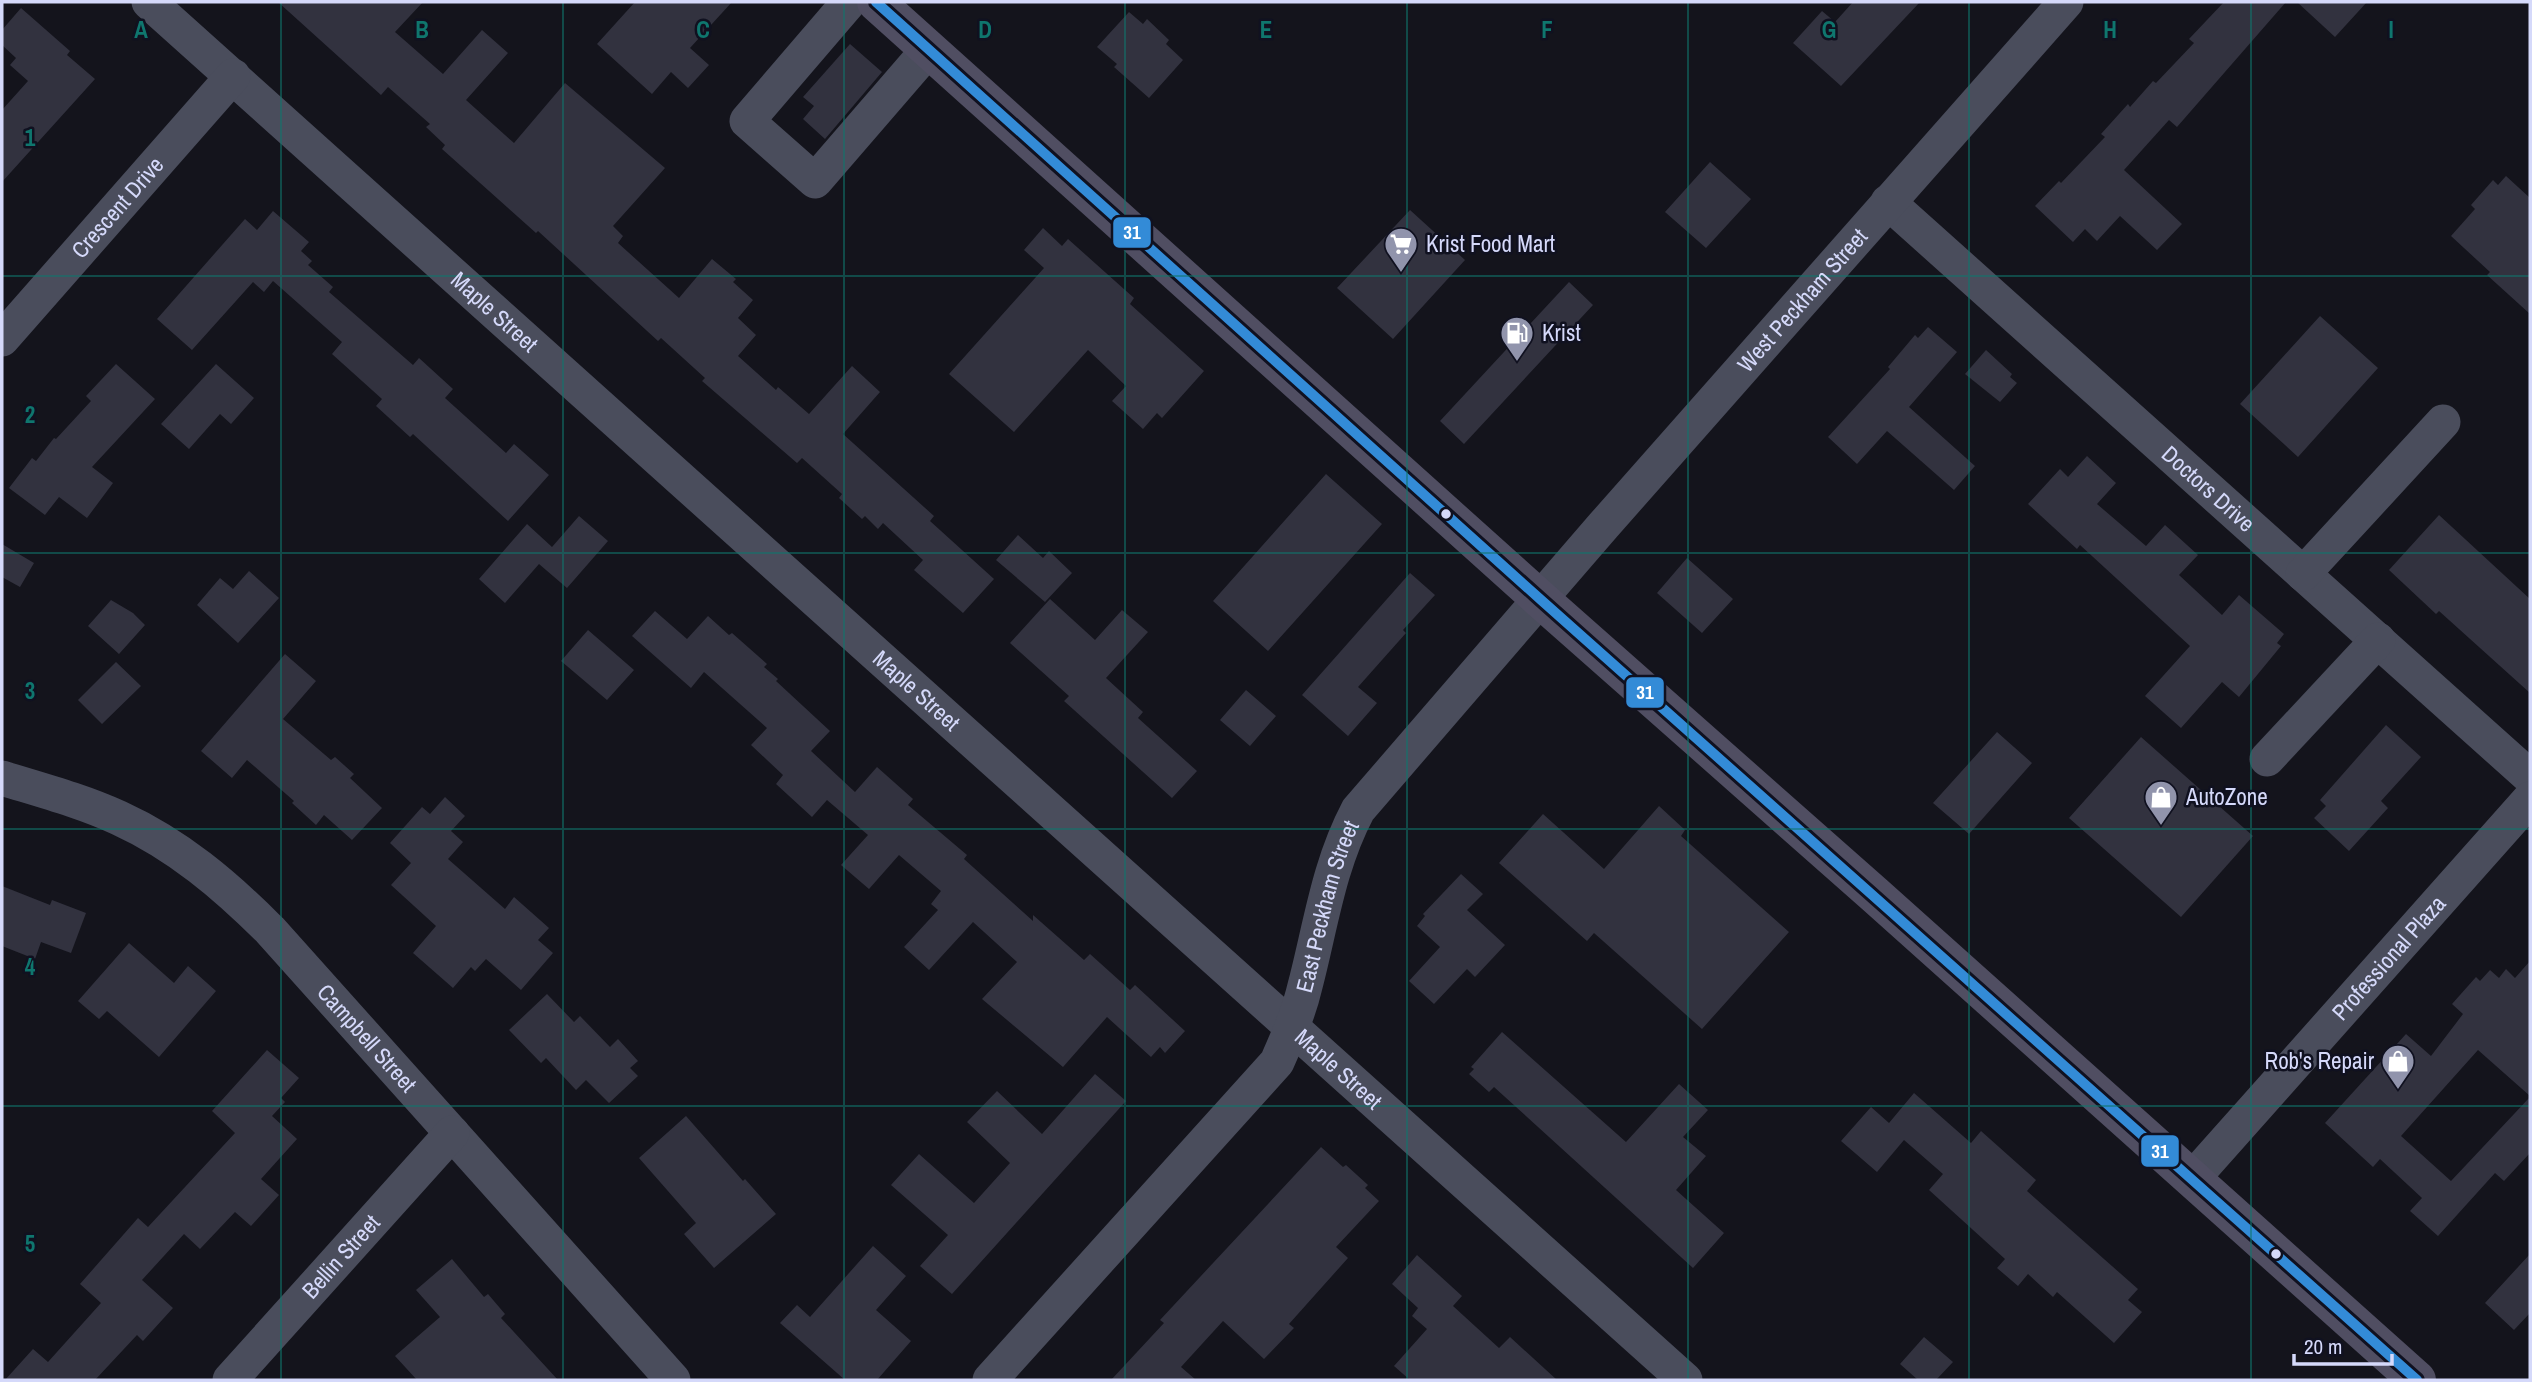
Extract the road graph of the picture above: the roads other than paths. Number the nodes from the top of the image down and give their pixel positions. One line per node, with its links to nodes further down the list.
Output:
1 (149, 2): 6 (street, Maple Street)
2 (849, 2): 5 (street)
3 (876, 2): 5 (main road)
4 (2066, 2): 7 (street, West Peckham Street)
5 (929, 49): 11 (main road)
6 (233, 76): 8 (street, Crescent Drive); 17 (street, Maple Street)
7 (1888, 201): 10 (street, Doctors Drive); 11 (street, West Peckham Street)
8 (2, 339)
9 (2443, 422): 10 (street)
10 (2303, 574): 12 (street, Doctors Drive)
11 (1540, 599): 17 (street, East Peckham Street); 19 (main road)
12 (2378, 640): 13 (street); 14 (street, Doctors Drive)
13 (2267, 759)
14 (2530, 777)
15 (2, 778): 18 (street, Campbell Street)
16 (2530, 799): 19 (street, Professional Plaza)
17 (1292, 1028): 20 (street, East Peckham Street); 23 (street, Maple Street)
18 (452, 1133): 21 (street, Bellin Street); 22 (street, Campbell Street)
19 (2192, 1179): 24 (main road)
20 (1005, 1375)
21 (230, 1380)
22 (673, 1380)
23 (1685, 1380)
24 (2417, 1380)

